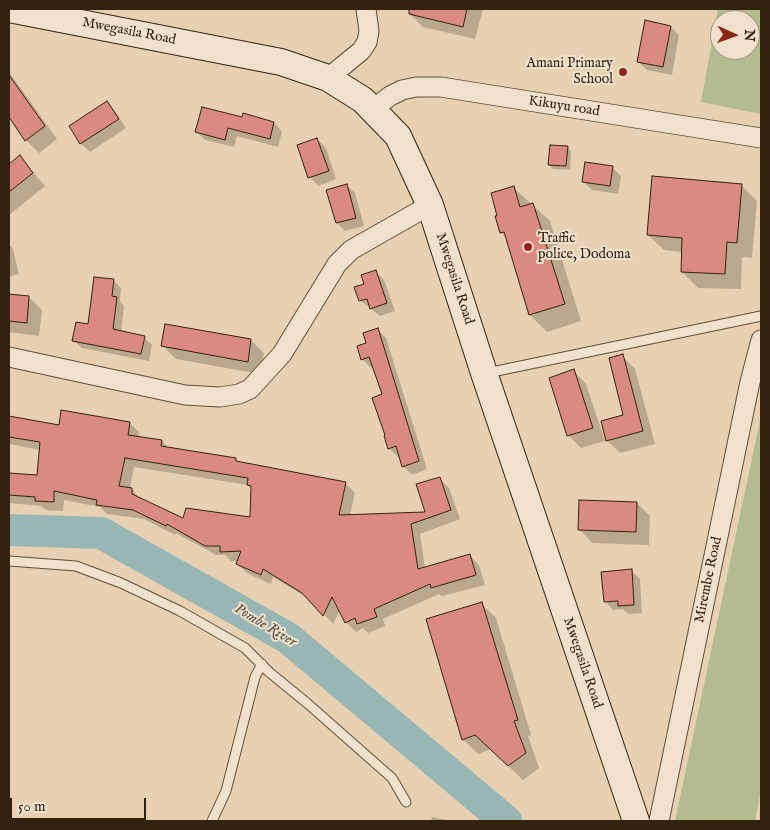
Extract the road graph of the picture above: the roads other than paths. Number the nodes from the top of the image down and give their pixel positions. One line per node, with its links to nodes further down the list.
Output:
1 (9, 9): 3 (street, Mwegasila Road)
2 (366, 9): 3 (street)
3 (328, 78): 4 (street, Mwegasila Road)
4 (372, 110): 5 (street, Kikuyu road); 6 (street, Mwegasila Road)
5 (761, 138)
6 (430, 205): 9 (street); 10 (street, Mwegasila Road)
7 (761, 316): 10 (lane)
8 (761, 340): 16 (street, Mirembe Road)
9 (9, 357)
10 (484, 373): 15 (street, Mwegasila Road)
11 (9, 561): 12 (lane)
12 (262, 664): 13 (lane); 14 (lane)
13 (406, 802)
14 (212, 821)
15 (636, 821)
16 (659, 821)

